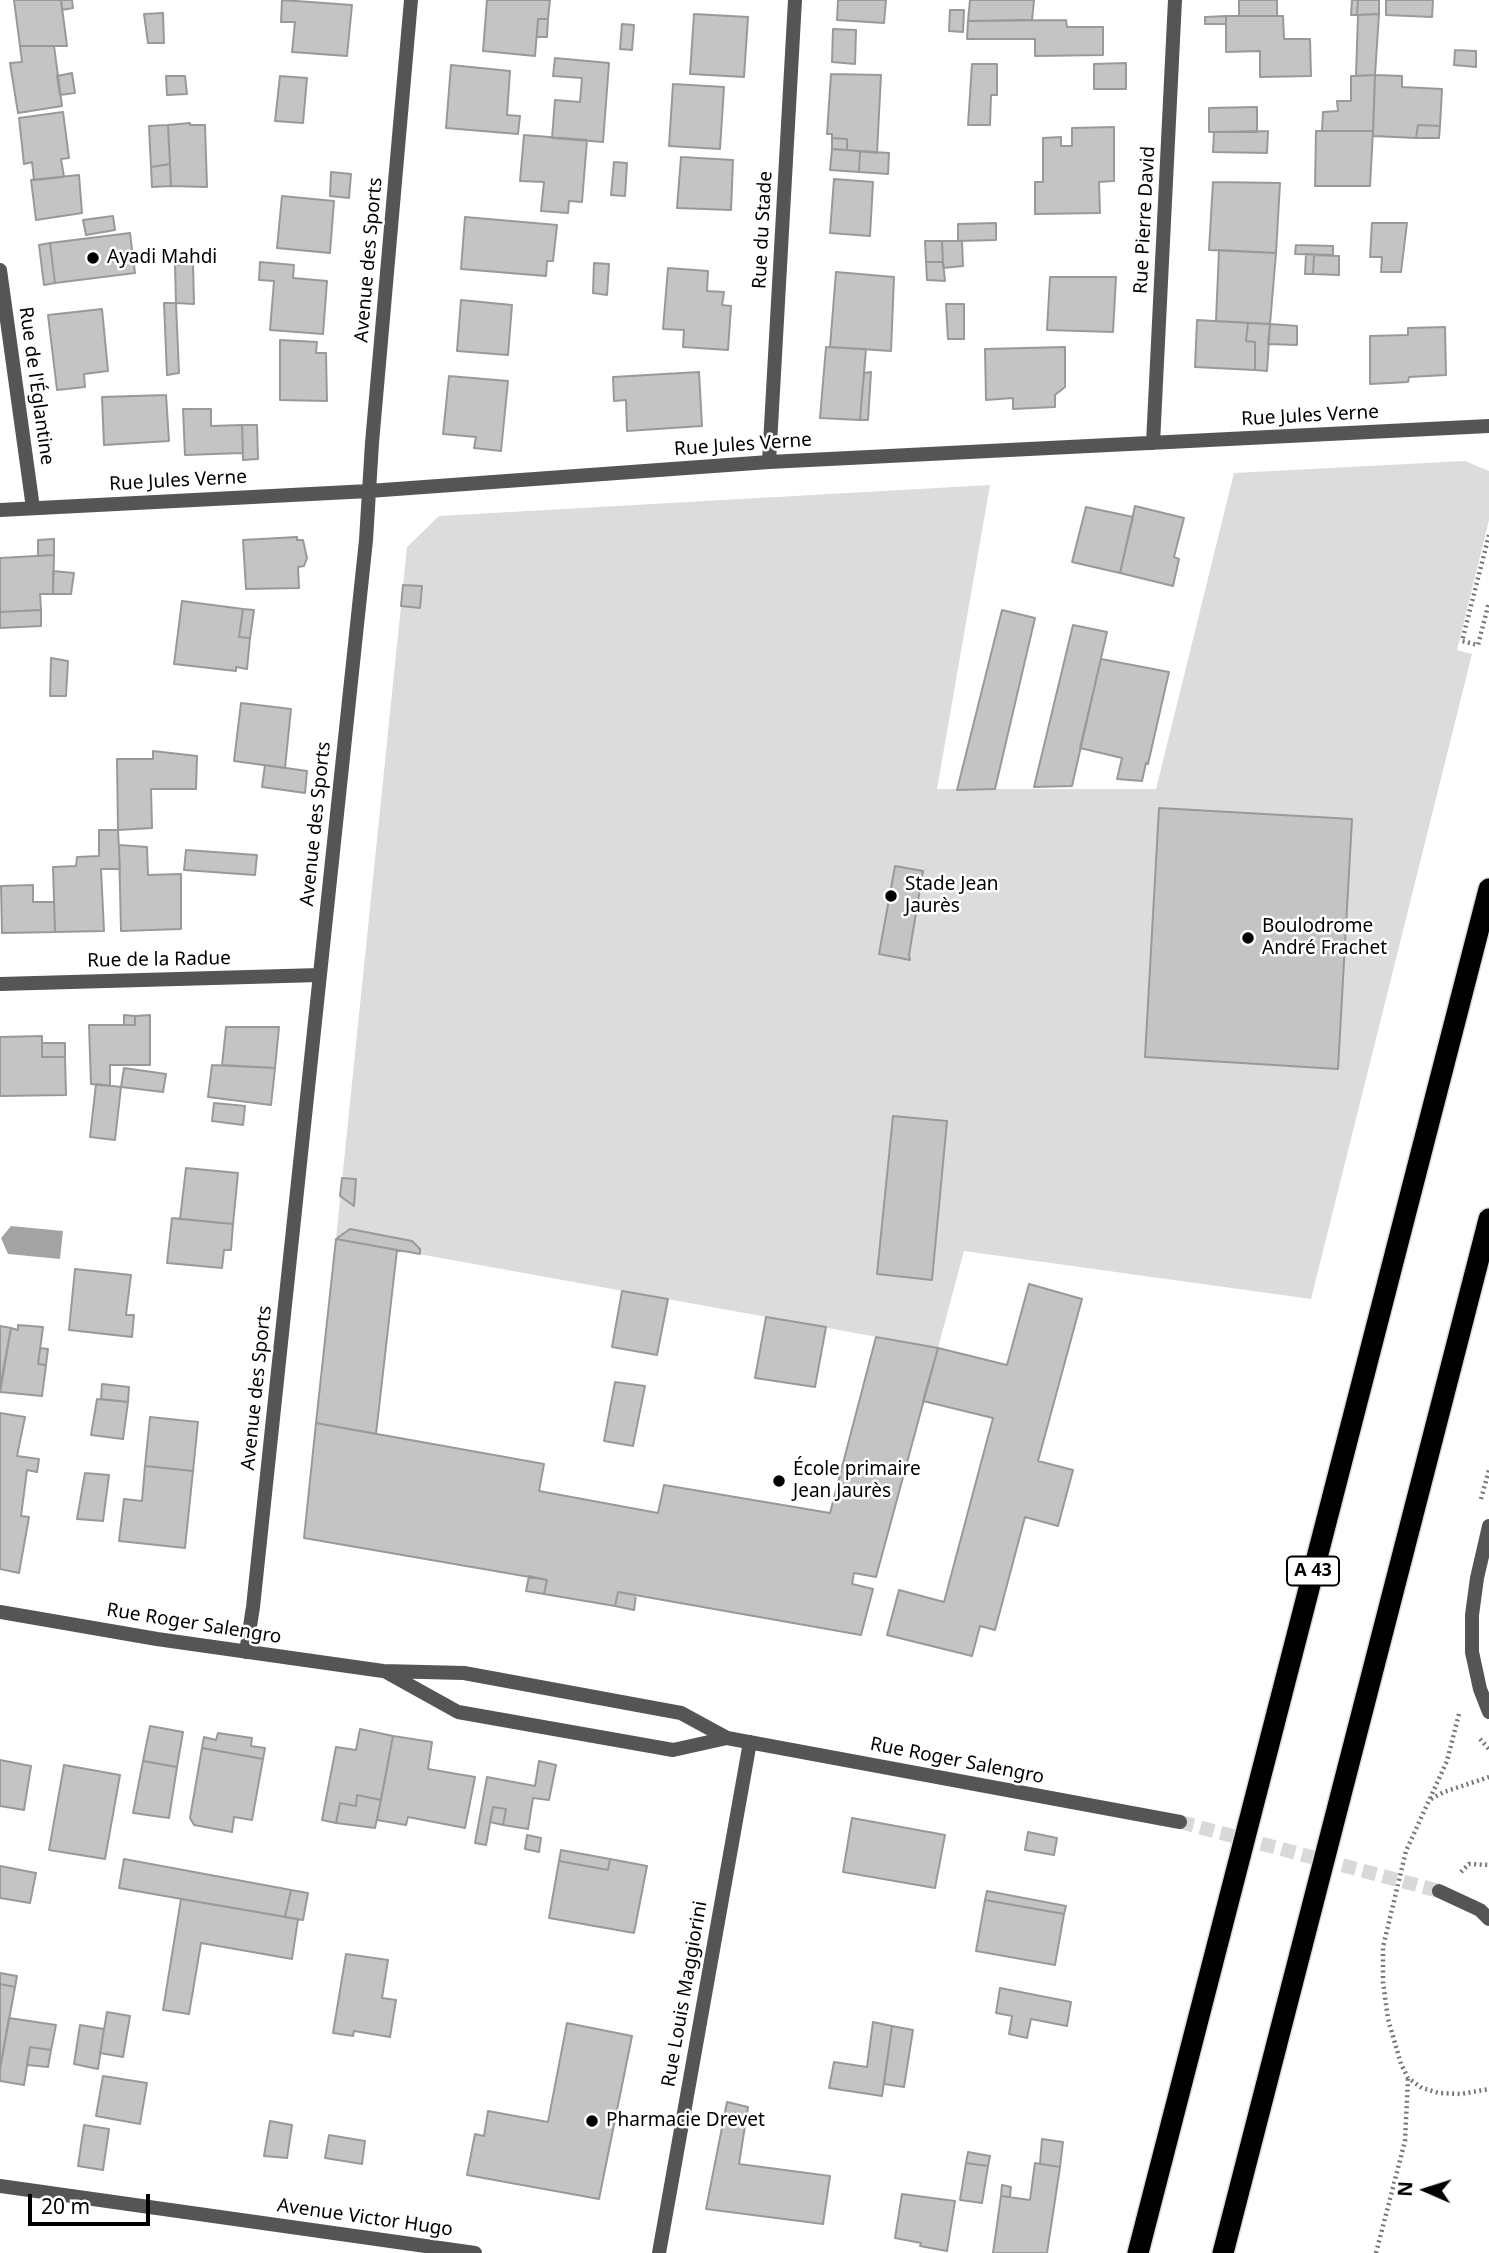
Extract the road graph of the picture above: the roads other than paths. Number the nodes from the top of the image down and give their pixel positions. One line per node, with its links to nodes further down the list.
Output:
1 (411, 0): 8 (street, Avenue des Sports)
2 (795, 0): 7 (street, Rue du Stade)
3 (1175, 0): 6 (street, Rue Pierre David)
4 (0, 270): 9 (street, Rue de l'Églantine)
5 (1489, 426): 6 (street, Rue Jules Verne)
6 (1153, 443): 7 (street, Rue Jules Verne)
7 (769, 462): 8 (street, Rue Jules Verne)
8 (369, 491): 9 (street, Rue Jules Verne); 12 (street, Avenue des Sports)
9 (33, 508): 10 (street, Rue Jules Verne)
10 (0, 510)
11 (1489, 889): 28 (highway, A 43)
12 (320, 975): 13 (street, Rue de la Radue); 17 (street, Avenue des Sports)
13 (0, 984)
14 (1489, 1219): 29 (highway)
15 (1489, 1527): 19 (street)
16 (0, 1612): 17 (street, Rue Roger Salengro)
17 (246, 1652): 18 (street, Rue Roger Salengro)
18 (383, 1671): 20 (street, Rue Roger Salengro); 20 (street, Rue Roger Salengro)
19 (1489, 1712)
20 (727, 1738): 21 (street, Rue Roger Salengro)
21 (750, 1742): 22 (street, Rue Roger Salengro); 27 (street, Rue Louis Maggiorini)
22 (1180, 1822)
23 (1439, 1891): 24 (street)
24 (1489, 1919)
25 (0, 2186): 26 (street, Avenue Victor Hugo)
26 (475, 2253)
27 (659, 2253)
28 (1138, 2253)
29 (1223, 2253)

